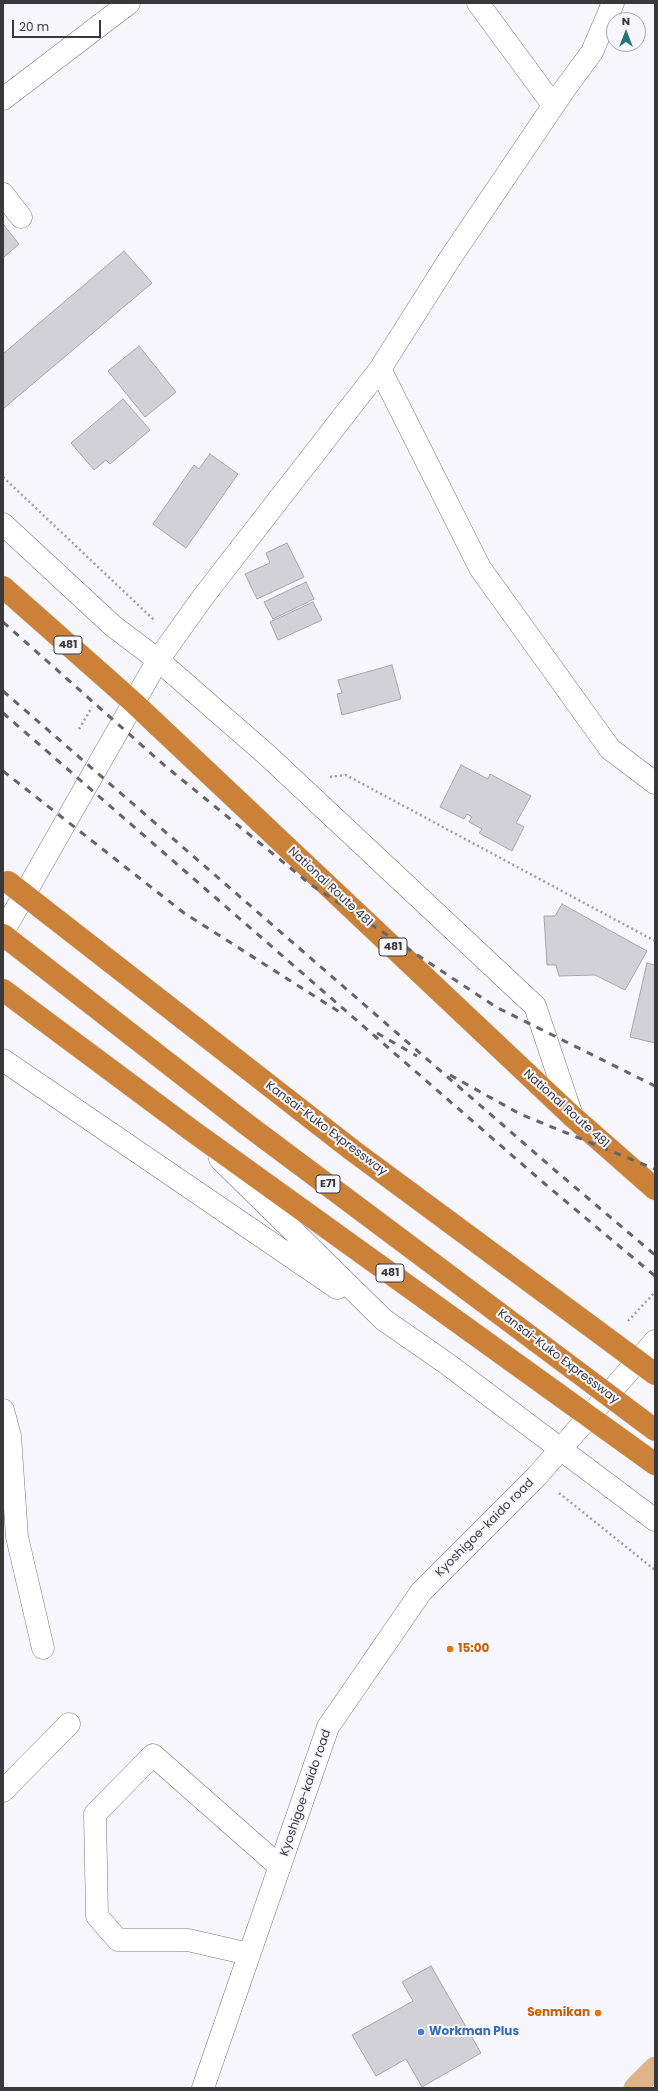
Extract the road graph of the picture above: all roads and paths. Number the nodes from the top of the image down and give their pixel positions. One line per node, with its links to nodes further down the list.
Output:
1 (129, 3): 4 (street)
2 (478, 3): 5 (street)
3 (614, 3): 5 (street)
4 (3, 99)
5 (553, 106): 8 (street)
6 (3, 194): 7 (street)
7 (21, 217)
8 (380, 370): 13 (street); 18 (street)
9 (3, 477): 12 (path)
10 (3, 524): 13 (street)
11 (3, 588): 14 (highway, National Route 481 / 481)
12 (158, 623)
13 (158, 660): 14 (street); 25 (street)
14 (133, 702): 20 (street); 25 (highway, National Route 481 / 481)
15 (92, 707): 16 (path)
16 (79, 729)
17 (326, 778): 22 (path)
18 (655, 783)
19 (3, 878): 32 (highway, Kansai-Kuko Expressway, bridge)
20 (3, 932)
21 (3, 935): 35 (highway, Kansai-Kuko Expressway / E71, bridge)
22 (655, 942)
23 (3, 990): 26 (highway, 481)
24 (3, 1060): 30 (street)
25 (572, 1116): 27 (highway, National Route 481 / 481)
26 (191, 1130): 30 (street); 34 (highway, 481)
27 (655, 1189)
28 (655, 1292): 29 (path)
29 (637, 1312)
30 (384, 1320): 36 (street)
31 (655, 1341): 34 (street, Kyoshigoe-kaido road)
32 (655, 1374)
33 (3, 1410): 41 (street)
34 (590, 1416): 36 (street, Kyoshigoe-kaido road); 37 (highway, 481)
35 (655, 1430)
36 (560, 1449): 39 (street); 44 (street, Kyoshigoe-kaido road)
37 (655, 1464)
38 (554, 1489): 40 (path)
39 (655, 1520)
40 (655, 1570)
41 (43, 1648)
42 (69, 1724): 43 (street)
43 (3, 1791)
44 (280, 1867): 45 (street, Kyoshigoe-kaido road); 45 (street)
45 (249, 1954): 47 (street, Kyoshigoe-kaido road)
46 (655, 2068): 48 (main road)
47 (203, 2088)
48 (635, 2088)

